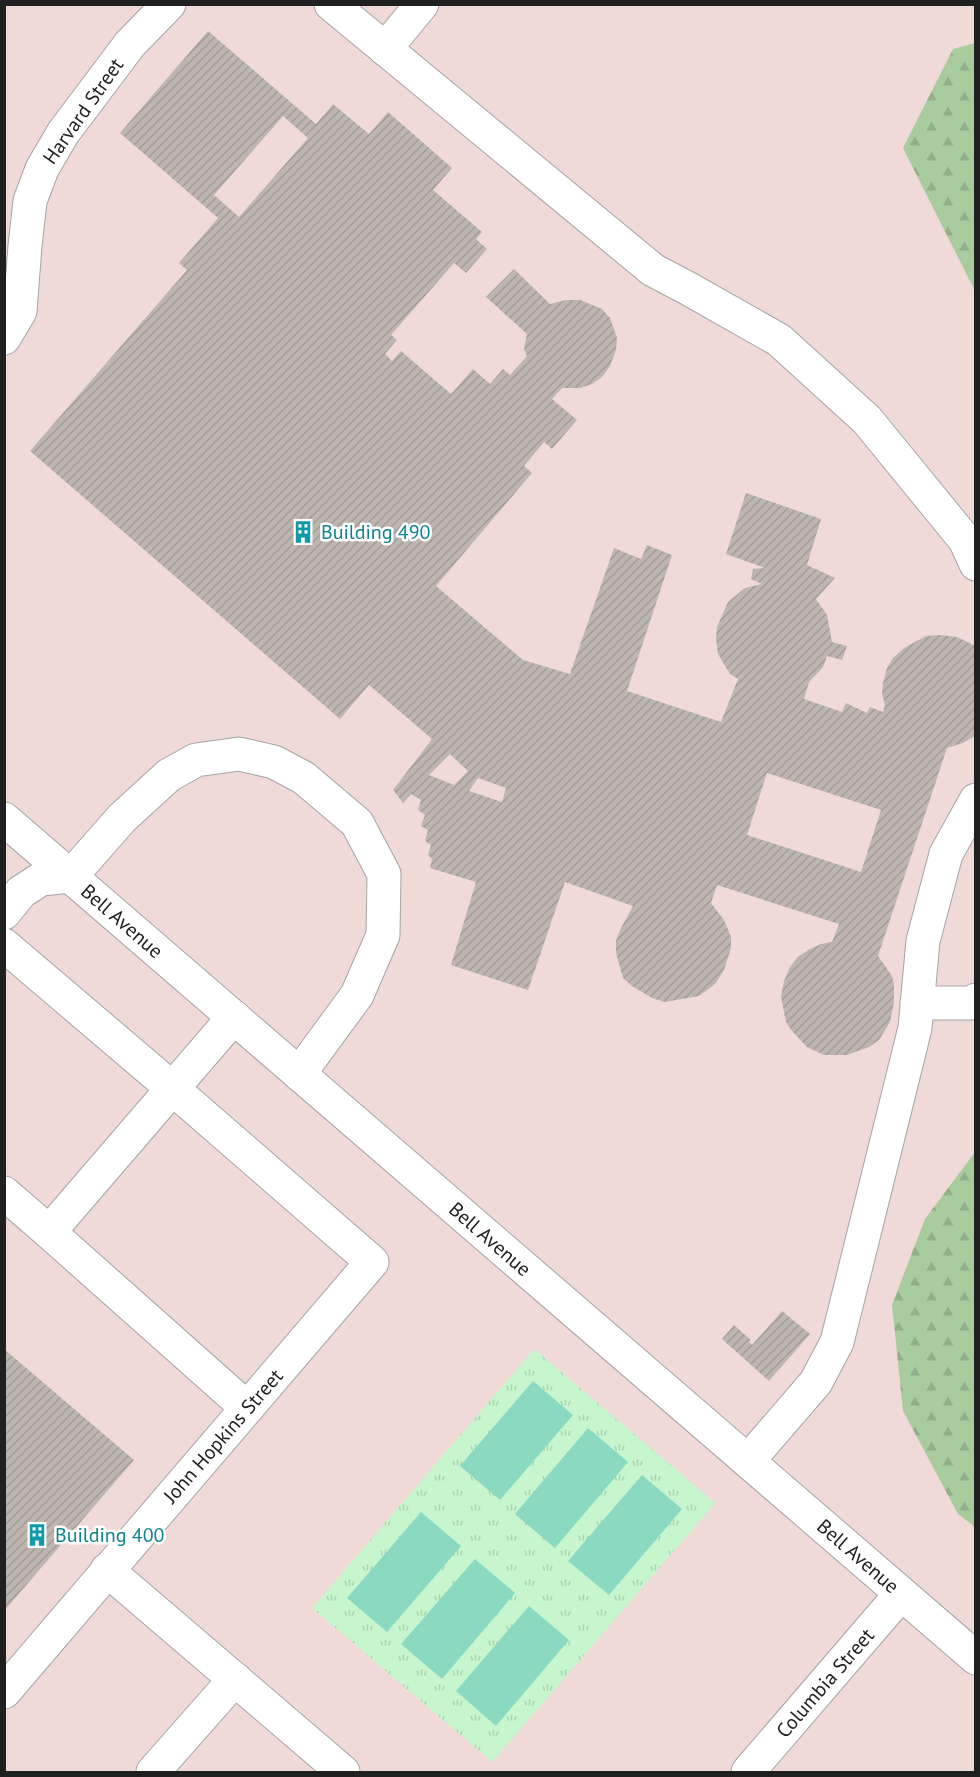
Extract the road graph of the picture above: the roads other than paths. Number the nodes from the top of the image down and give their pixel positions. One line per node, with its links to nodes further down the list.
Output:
1 (169, 4): 5 (street, Harvard Street)
2 (331, 4): 4 (street)
3 (423, 4): 4 (street)
4 (385, 49): 6 (street)
5 (4, 338)
6 (975, 564)
7 (975, 800): 13 (street)
8 (4, 819): 9 (street, Bell Avenue)
9 (71, 876): 10 (street); 14 (street, Bell Avenue); 15 (street)
10 (4, 913)
11 (4, 945): 16 (street)
12 (975, 1000): 13 (street)
13 (917, 1003): 20 (street)
14 (234, 1017): 15 (street, Bell Avenue); 16 (street)
15 (299, 1074): 20 (street, Bell Avenue)
16 (173, 1089): 18 (street); 19 (street, John Hopkins Street)
17 (4, 1193): 18 (street)
18 (49, 1232): 19 (street)
19 (247, 1408): 21 (street, John Hopkins Street)
20 (748, 1461): 22 (street, Bell Avenue)
21 (107, 1570): 24 (street); 25 (street, John Hopkins Street)
22 (901, 1594): 23 (street, Bell Avenue); 28 (street, Columbia Street)
23 (975, 1658)
24 (235, 1679): 26 (street); 27 (street)
25 (4, 1692)
26 (153, 1773)
27 (343, 1773)
28 (748, 1773)

